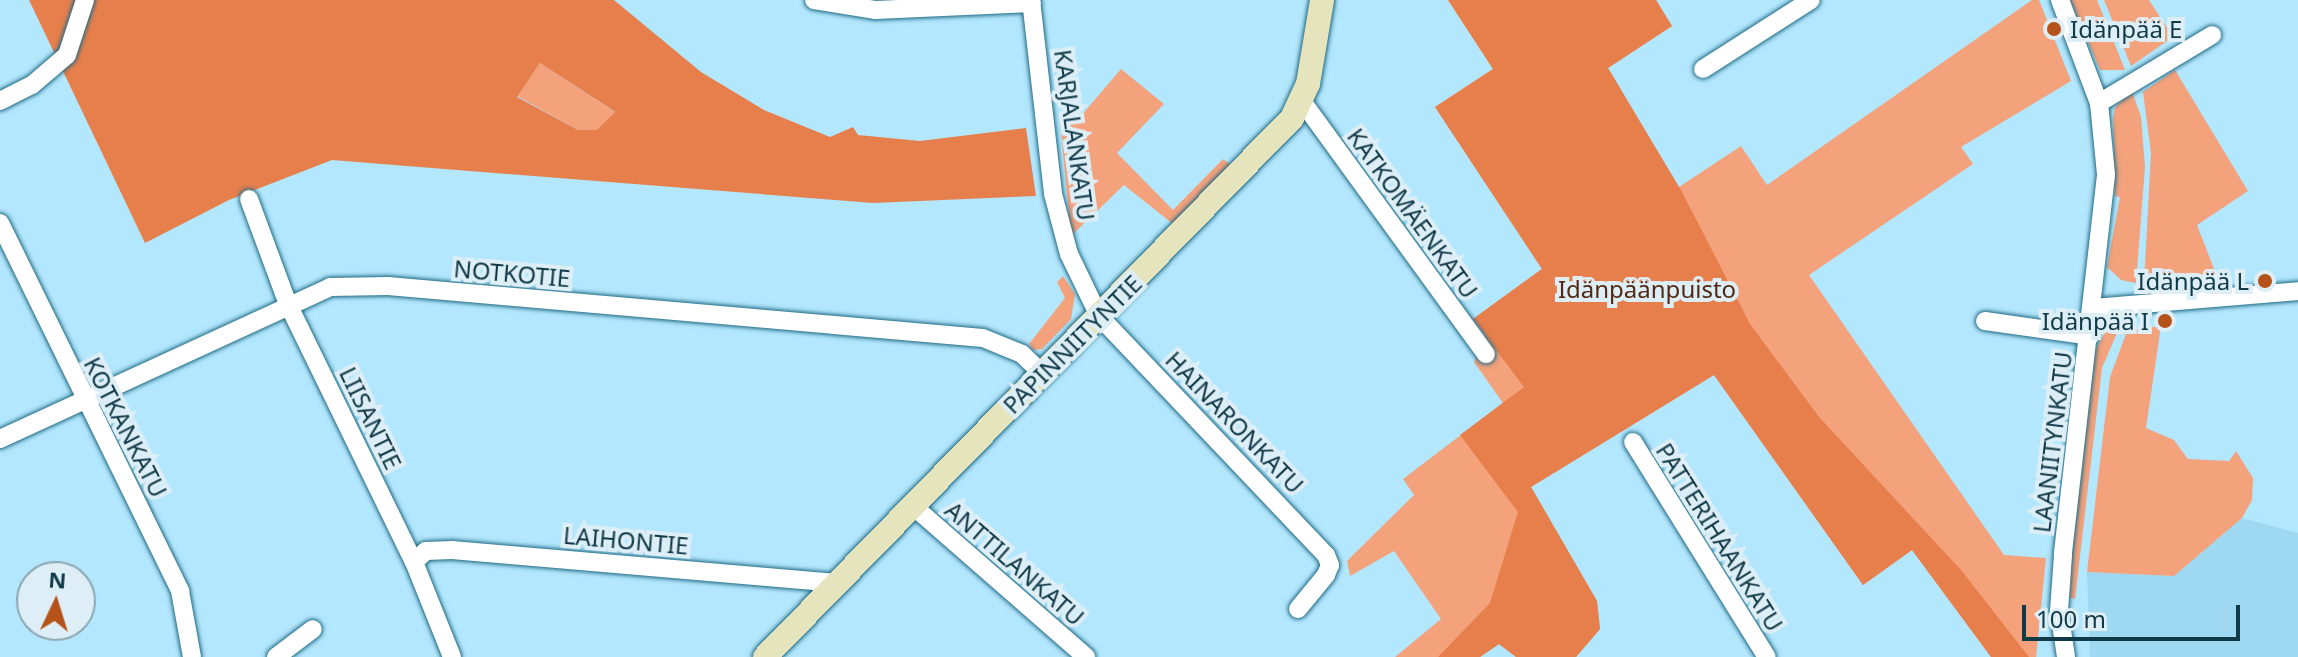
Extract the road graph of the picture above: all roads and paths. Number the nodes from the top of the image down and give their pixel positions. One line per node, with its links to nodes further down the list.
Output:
1 (85, 0): 9 (street)
2 (814, 0): 6 (street)
3 (1322, 0): 10 (street, PAPINNIITYNTIE)
4 (1811, 0): 8 (street)
5 (2060, 0): 11 (street, LAANIITYNKATU)
6 (1032, 1): 17 (street, KARJALANKATU)
7 (2212, 35): 11 (street)
8 (1703, 69)
9 (0, 101)
10 (1302, 101): 17 (street, PAPINNIITYNTIE); 20 (street, KATKOMÄENKATU)
11 (2099, 103): 16 (street, LAANIITYNKATU)
12 (249, 199): 15 (street, LIISANTIE)
13 (0, 223): 22 (street, KOTKANKATU)
14 (2298, 291): 16 (street)
15 (287, 302): 21 (street, NOTKOTIE); 22 (street, NOTKOTIE); 26 (street, LIISANTIE)
16 (2093, 308): 19 (street, LAANIITYNKATU)
17 (1099, 316): 21 (street, PAPINNIITYNTIE); 28 (street, HAINARONKATU)
18 (1985, 321): 19 (street)
19 (2090, 336): 36 (street, LAANIITYNKATU)
20 (1486, 354)
21 (1042, 373): 25 (street, PAPINNIITYNTIE)
22 (84, 400): 23 (street, NOTKOTIE); 30 (street, KOTKANKATU)
23 (0, 439)
24 (1633, 442): 35 (street, PATTERIHAANKATU)
25 (913, 506): 27 (street, PAPINNIITYNTIE); 34 (street, ANTTILANKATU)
26 (414, 562): 27 (street, LAIHONTIE); 32 (street, LIISANTIE)
27 (837, 583): 33 (street, PAPINNIITYNTIE)
28 (1298, 609)
29 (313, 629): 31 (street)
30 (192, 657)
31 (276, 657)
32 (452, 657)
33 (765, 657)
34 (1086, 657)
35 (1767, 657)
36 (2066, 657)

